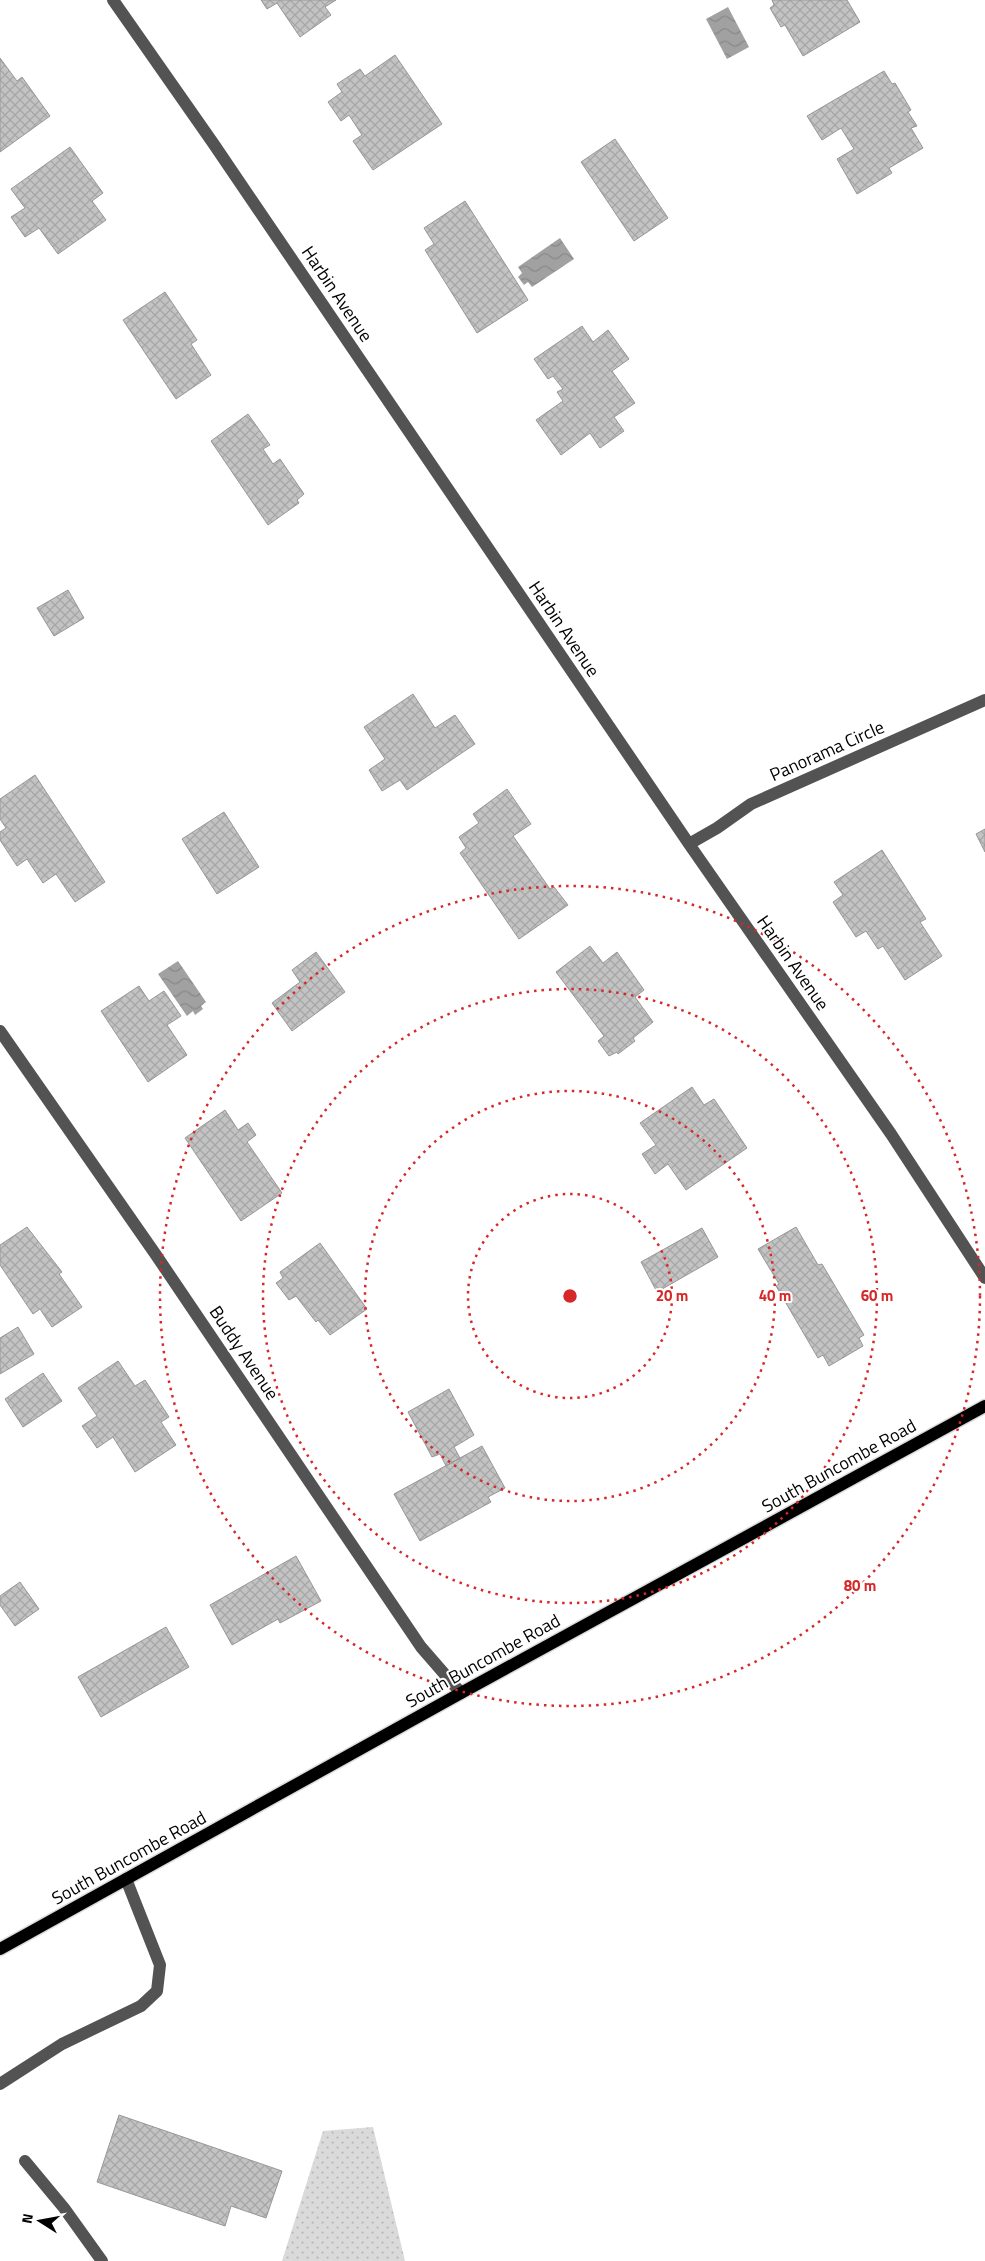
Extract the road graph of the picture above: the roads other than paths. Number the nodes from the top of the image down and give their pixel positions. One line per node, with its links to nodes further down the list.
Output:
1 (113, 0): 3 (street, Harbin Avenue)
2 (985, 700): 3 (street, Panorama Circle)
3 (689, 844): 5 (street, Harbin Avenue)
4 (0, 1031): 7 (street, Buddy Avenue)
5 (985, 1278)
6 (985, 1406): 7 (main road, South Buncombe Road)
7 (461, 1693): 8 (main road, South Buncombe Road)
8 (126, 1879): 9 (main road, South Buncombe Road); 10 (street)
9 (0, 1949)
10 (0, 2084)
11 (25, 2160): 12 (street)
12 (102, 2261)

